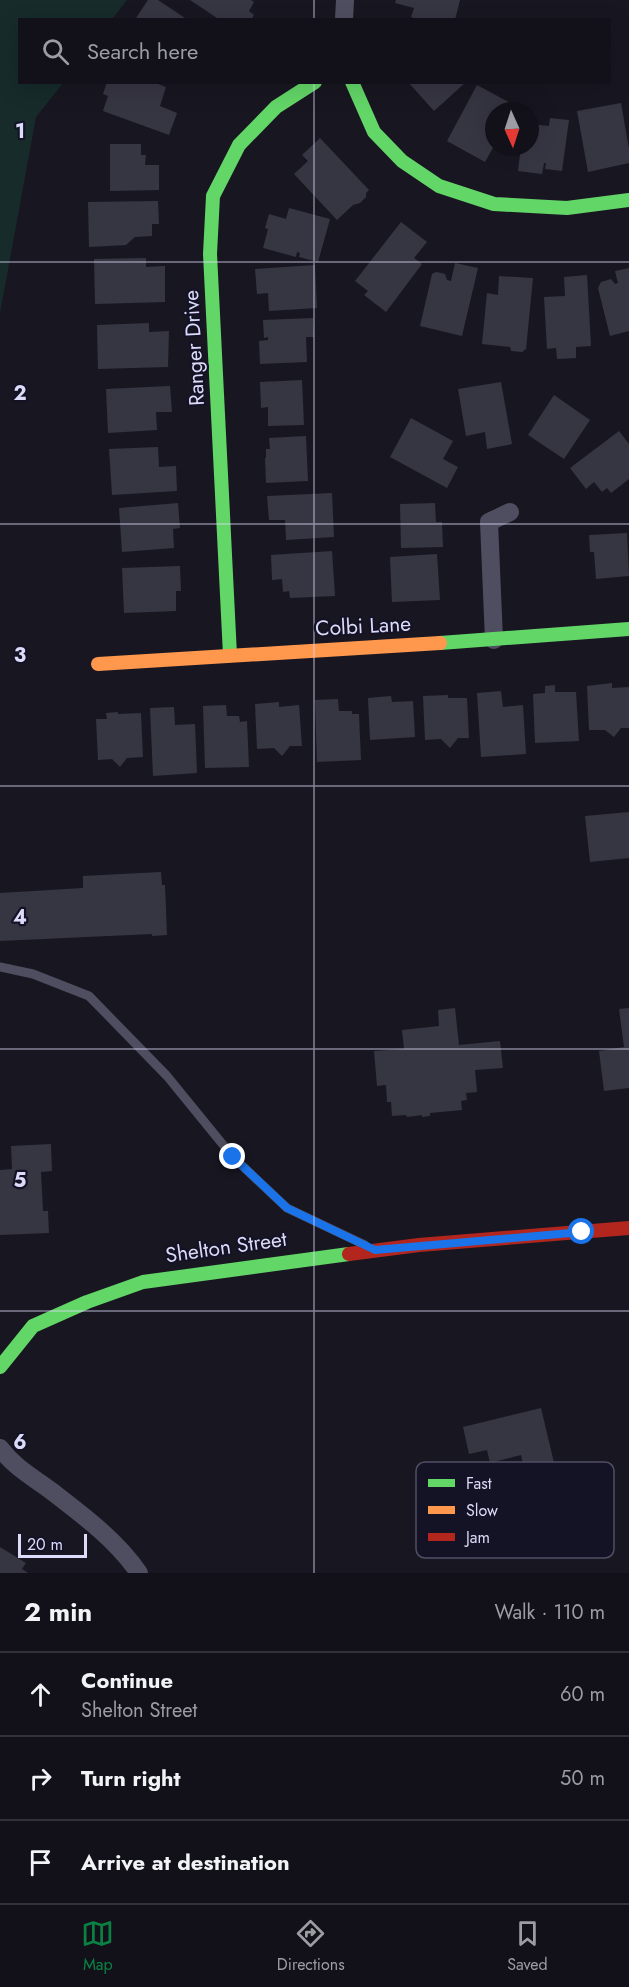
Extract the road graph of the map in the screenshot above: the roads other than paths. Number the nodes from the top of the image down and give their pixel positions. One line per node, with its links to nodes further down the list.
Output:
1 (345, 0): 2 (street)
2 (344, 18)
3 (312, 84): 9 (street, Ranger Drive)
4 (353, 84): 5 (street)
5 (629, 200)
6 (510, 512): 8 (street)
7 (629, 629): 8 (street, Colbi Lane)
8 (494, 640): 9 (street, Colbi Lane)
9 (230, 655): 10 (street, Colbi Lane)
10 (98, 664)
11 (0, 967): 13 (lane)
12 (629, 1228): 13 (street, Shelton Street)
13 (375, 1250): 14 (street, Shelton Street)
14 (0, 1367)
15 (0, 1448): 16 (street)
16 (139, 1573)

